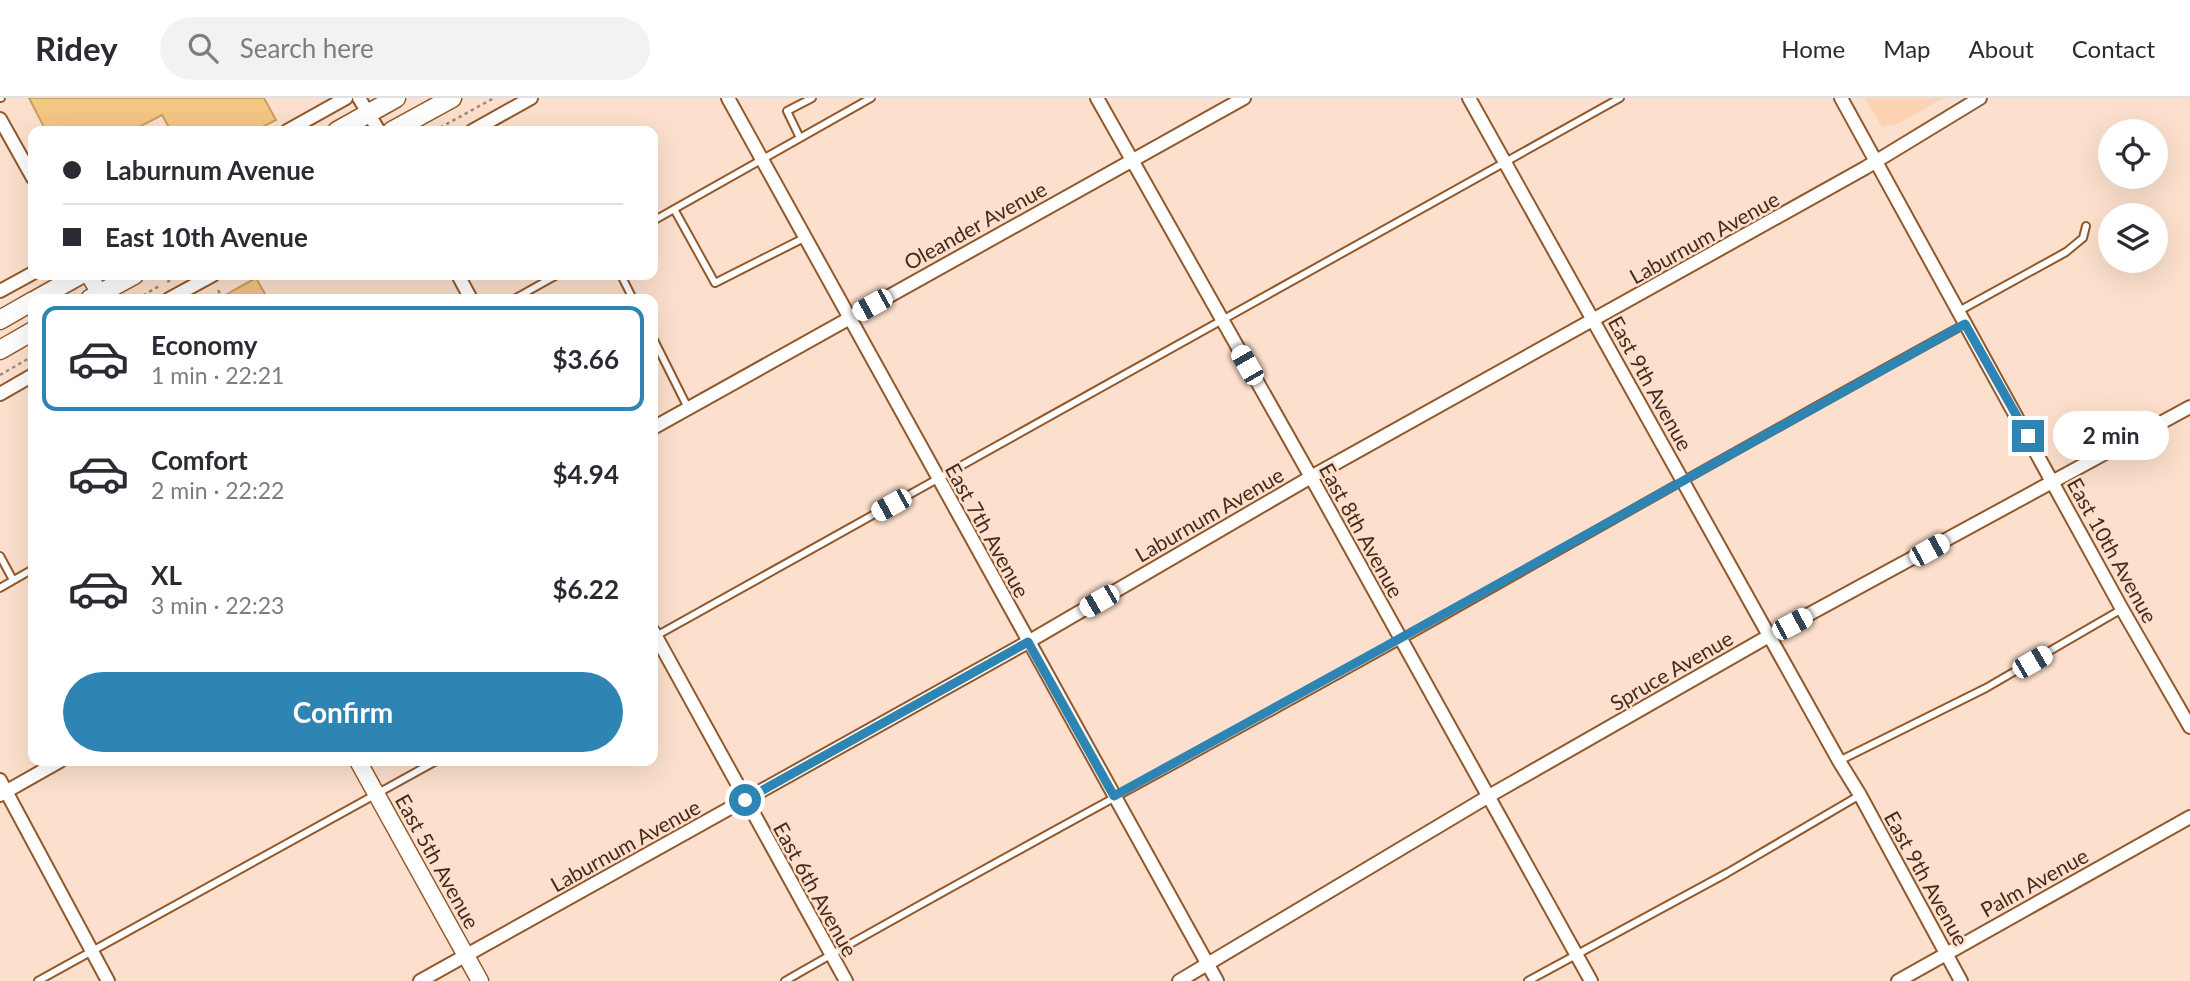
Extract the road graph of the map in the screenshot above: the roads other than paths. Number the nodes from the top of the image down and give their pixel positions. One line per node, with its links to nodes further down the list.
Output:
1 (346, 98): 16 (street)
2 (397, 98): 14 (main road)
3 (452, 98): 19 (main road)
4 (531, 98): 20 (street)
5 (727, 98): 22 (street, East 7th Avenue)
6 (812, 98): 21 (lane)
7 (871, 98): 21 (lane)
8 (1097, 98): 23 (street, East 8th Avenue)
9 (1244, 98): 23 (street, Oleander Avenue)
10 (1469, 98): 24 (street, East 9th Avenue)
11 (1620, 98): 24 (lane)
12 (1841, 98): 25 (street, East 10th Avenue)
13 (1980, 98): 25 (street, Laburnum Avenue)
14 (364, 106): 17 (main road); 18 (street)
15 (0, 119): 26 (street)
16 (296, 126)
17 (342, 126)
18 (376, 126)
19 (401, 126)
20 (481, 126)
21 (800, 138): 22 (lane)
22 (762, 160): 27 (lane); 30 (street, East 7th Avenue)
23 (1131, 160): 43 (street, Oleander Avenue); 45 (street, East 8th Avenue)
24 (1505, 162): 45 (lane); 46 (street, East 9th Avenue)
25 (1876, 162): 42 (street, East 10th Avenue); 46 (street, Laburnum Avenue)
26 (28, 169)
27 (674, 209): 28 (lane); 30 (lane)
28 (658, 218)
29 (2086, 226): 42 (lane)
30 (804, 238): 43 (street, East 7th Avenue)
31 (28, 276): 36 (street)
32 (71, 280): 37 (main road)
33 (126, 280): 38 (main road)
34 (204, 280): 39 (street)
35 (548, 280): 40 (lane)
36 (0, 291)
37 (46, 294)
38 (102, 294)
39 (178, 294)
40 (523, 294)
41 (28, 304): 44 (main road)
42 (1959, 312): 47 (street, East 10th Avenue)
43 (849, 318): 54 (street, Oleander Avenue); 57 (street, East 7th Avenue)
44 (0, 320)
45 (1222, 321): 56 (street, East 8th Avenue); 57 (lane)
46 (1594, 321): 56 (street, Laburnum Avenue); 58 (street, East 9th Avenue)
47 (1965, 324): 58 (lane); 59 (street, East 10th Avenue)
48 (28, 334): 50 (main road)
49 (658, 348): 54 (lane)
50 (0, 349)
51 (28, 378): 52 (street)
52 (0, 394)
53 (2190, 407): 59 (street, Spruce Avenue)
54 (688, 408): 55 (street, Oleander Avenue)
55 (658, 425)
56 (1311, 477): 67 (street, East 8th Avenue); 69 (street, Laburnum Avenue)
57 (938, 479): 65 (lane); 69 (street, East 7th Avenue)
58 (1683, 479): 66 (street, East 9th Avenue); 67 (lane)
59 (2053, 481): 64 (street, East 10th Avenue); 66 (street, Spruce Avenue)
60 (0, 556): 62 (lane)
61 (28, 572): 62 (lane)
62 (13, 580): 63 (lane)
63 (0, 588)
64 (2122, 609): 70 (street, East 10th Avenue); 71 (lane)
65 (658, 633)
66 (1769, 636): 71 (street, East 9th Avenue); 79 (street, Spruce Avenue)
67 (1401, 640): 78 (lane); 79 (street, East 8th Avenue)
68 (658, 642): 80 (street, East 6th Avenue)
69 (1028, 642): 78 (street, East 7th Avenue); 80 (street, Laburnum Avenue)
70 (2190, 727)
71 (1839, 761): 77 (street, East 9th Avenue)
72 (50, 766): 75 (street)
73 (361, 766): 76 (street, East 5th Avenue)
74 (427, 766): 76 (lane)
75 (2, 789): 82 (street)
76 (377, 795): 82 (lane); 85 (street, East 5th Avenue)
77 (1860, 795): 83 (lane); 84 (street, East 9th Avenue)
78 (1114, 796): 86 (lane); 87 (street, East 7th Avenue)
79 (1489, 796): 83 (street, East 8th Avenue); 87 (street, Spruce Avenue)
80 (745, 800): 85 (street, Laburnum Avenue); 86 (street, East 6th Avenue)
81 (2190, 817): 84 (street, Palm Avenue)
82 (92, 951): 88 (lane); 89 (street)
83 (1576, 954): 96 (lane); 97 (street, East 8th Avenue)
84 (1946, 954): 98 (street, Palm Avenue); 99 (street, East 9th Avenue)
85 (466, 955): 90 (street, Laburnum Avenue); 91 (street, East 5th Avenue)
86 (831, 955): 92 (lane); 93 (street, East 6th Avenue)
87 (1208, 965): 94 (street, Spruce Avenue); 95 (street, East 7th Avenue)
88 (38, 981)
89 (108, 981)
90 (419, 981)
91 (480, 981)
92 (785, 981)
93 (846, 981)
94 (1179, 981)
95 (1217, 981)
96 (1528, 981)
97 (1591, 981)
98 (1898, 981)
99 (1961, 981)

